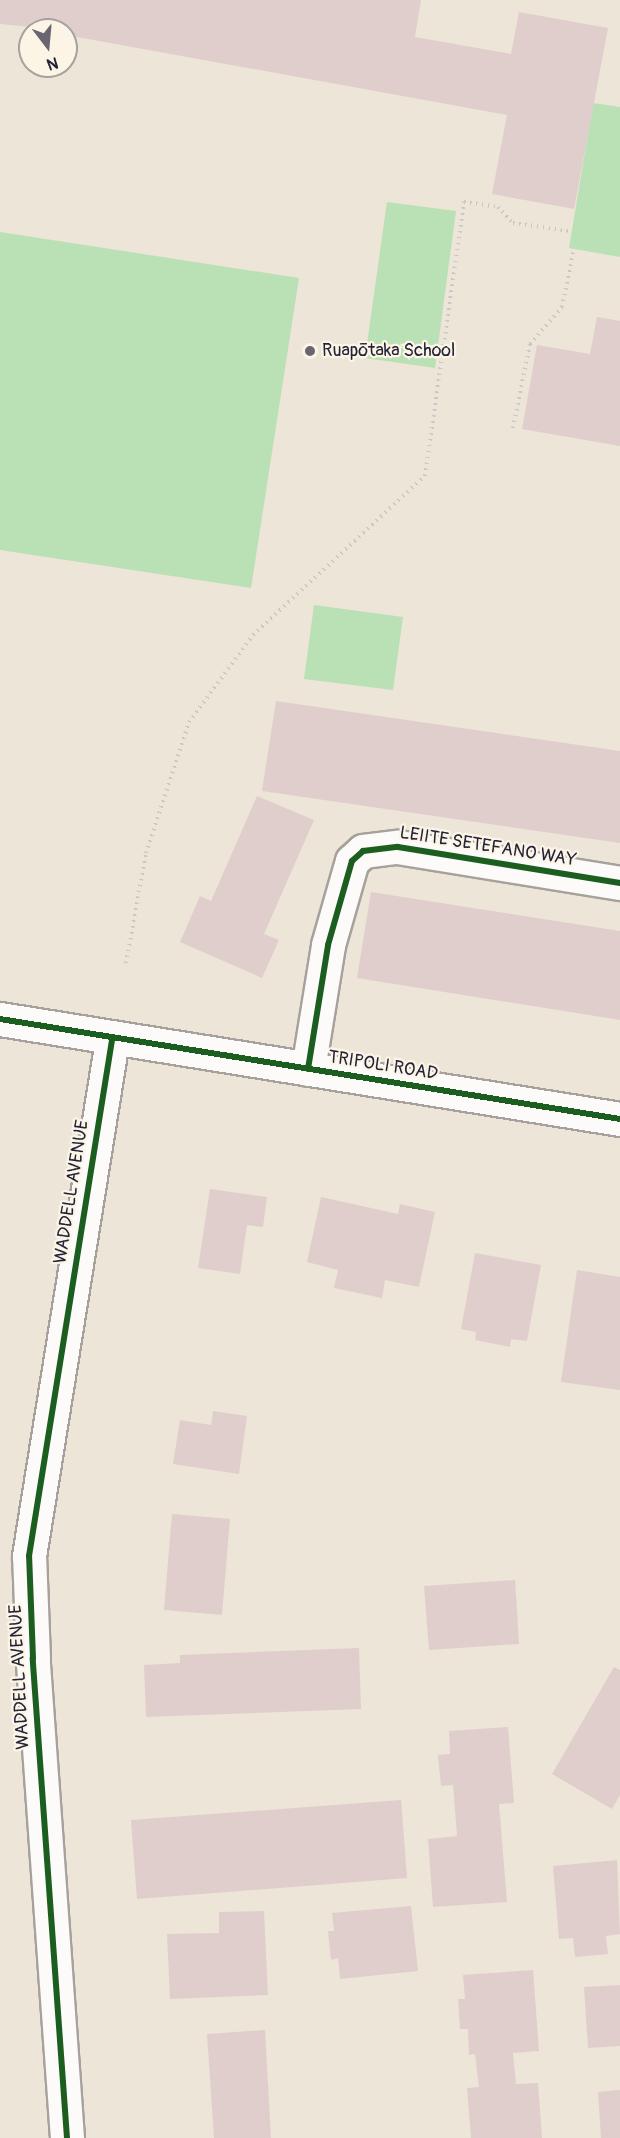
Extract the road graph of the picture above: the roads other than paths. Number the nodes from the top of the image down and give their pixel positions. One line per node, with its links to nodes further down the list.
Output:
1 (620, 883): 4 (street, LEIITE SETEFANO WAY)
2 (0, 1019): 3 (street, TRIPOLI ROAD)
3 (112, 1040): 4 (street, TRIPOLI ROAD); 6 (street, WADDELL AVENUE)
4 (308, 1069): 5 (street, TRIPOLI ROAD)
5 (620, 1119)
6 (67, 2138)

